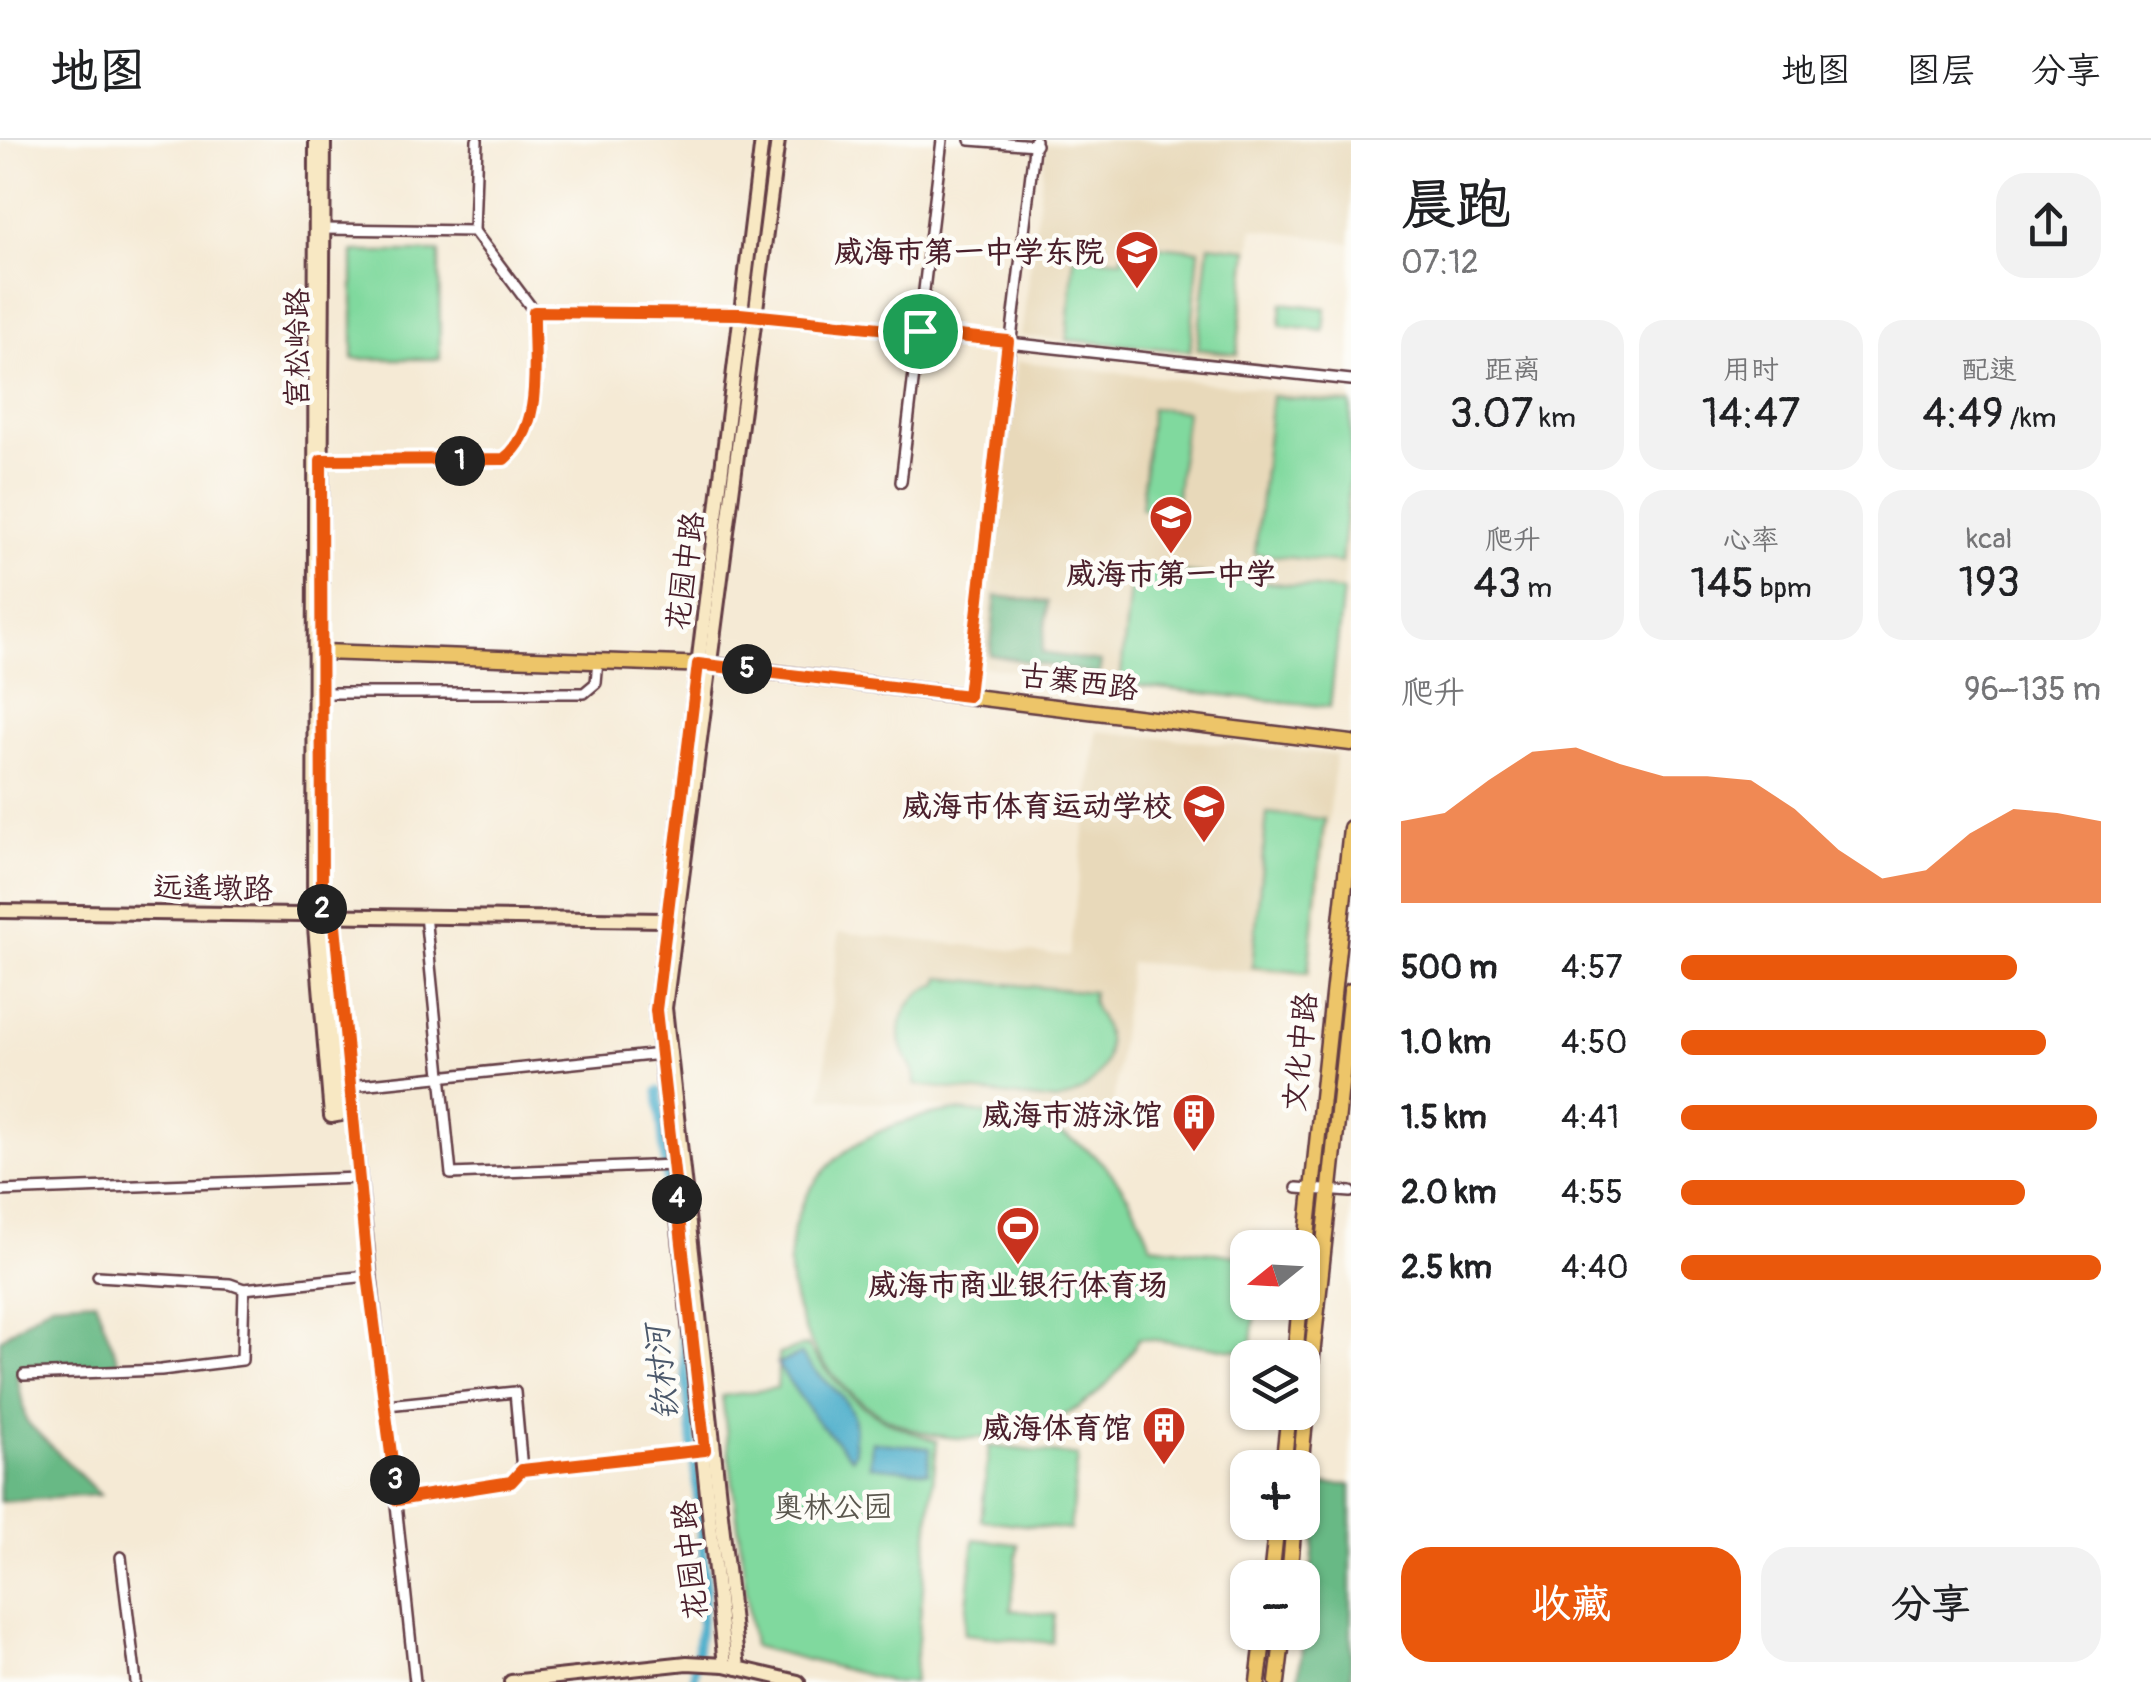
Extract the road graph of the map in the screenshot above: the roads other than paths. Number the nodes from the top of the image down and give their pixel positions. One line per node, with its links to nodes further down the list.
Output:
1 (316, 140): 27 (main road)
2 (324, 140): 9 (main road, 宫松岭路)
3 (477, 140): 10 (street)
4 (762, 140): 12 (main road, 花园中路)
5 (778, 140): 13 (main road)
6 (942, 140): 14 (street)
7 (970, 140): 8 (street)
8 (1036, 143): 15 (street)
9 (323, 229): 10 (street); 17 (main road, 宫松岭路)
10 (474, 231): 11 (street)
11 (534, 312): 12 (street); 17 (street)
12 (740, 314): 13 (street); 21 (main road, 花园中路)
13 (758, 316): 14 (street); 21 (main road)
14 (920, 331): 15 (street); 18 (street)
15 (1008, 341): 16 (street); 23 (street)
16 (1351, 380)
17 (321, 460): 19 (main road, 宫松岭路)
18 (902, 482)
19 (322, 652): 20 (main road, 古寨西路); 22 (main road, 宫松岭路)
20 (598, 658): 21 (main road, 古寨西路); 22 (street)
21 (705, 664): 23 (main road, 古寨西路); 29 (main road, 花园中路); 54 (main road)
22 (322, 693): 27 (main road, 宫松岭路)
23 (968, 696): 24 (main road, 古寨西路)
24 (1351, 742)
25 (1351, 828): 37 (main road, 文化中路)
26 (0, 911): 27 (main road, 远遥墩路)
27 (323, 915): 27 (main road); 28 (main road, 远遥墩路); 33 (street)
28 (425, 915): 29 (main road, 远遥墩路); 32 (street)
29 (664, 920): 31 (main road, 花园中路)
30 (1351, 991): 39 (main road, 文化中路)
31 (660, 1054): 32 (street); 34 (main road, 花园中路)
32 (442, 1075): 33 (street); 34 (street)
33 (350, 1086): 35 (street)
34 (668, 1166): 48 (main road, 花园中路)
35 (358, 1178): 38 (street); 43 (street)
36 (1297, 1188): 37 (street)
37 (1313, 1190): 39 (street); 41 (main road, 文化中路)
38 (0, 1191)
39 (1331, 1192): 40 (street); 47 (main road, 文化中路)
40 (1351, 1192)
41 (1308, 1230)
42 (98, 1276): 44 (street)
43 (368, 1276): 44 (street); 46 (street)
44 (244, 1289): 45 (street)
45 (24, 1376)
46 (387, 1405): 49 (street); 50 (street)
47 (1302, 1450)
48 (701, 1451): 49 (street); 54 (main road, 花园中路)
49 (522, 1470): 50 (street)
50 (397, 1500): 56 (street)
51 (121, 1557): 55 (street)
52 (1262, 1650): 59 (main road)
53 (1281, 1650): 60 (main road)
54 (732, 1666): 57 (main road); 58 (main road)
55 (136, 1682)
56 (415, 1682)
57 (511, 1682)
58 (798, 1682)
59 (1258, 1682)
60 (1277, 1682)

